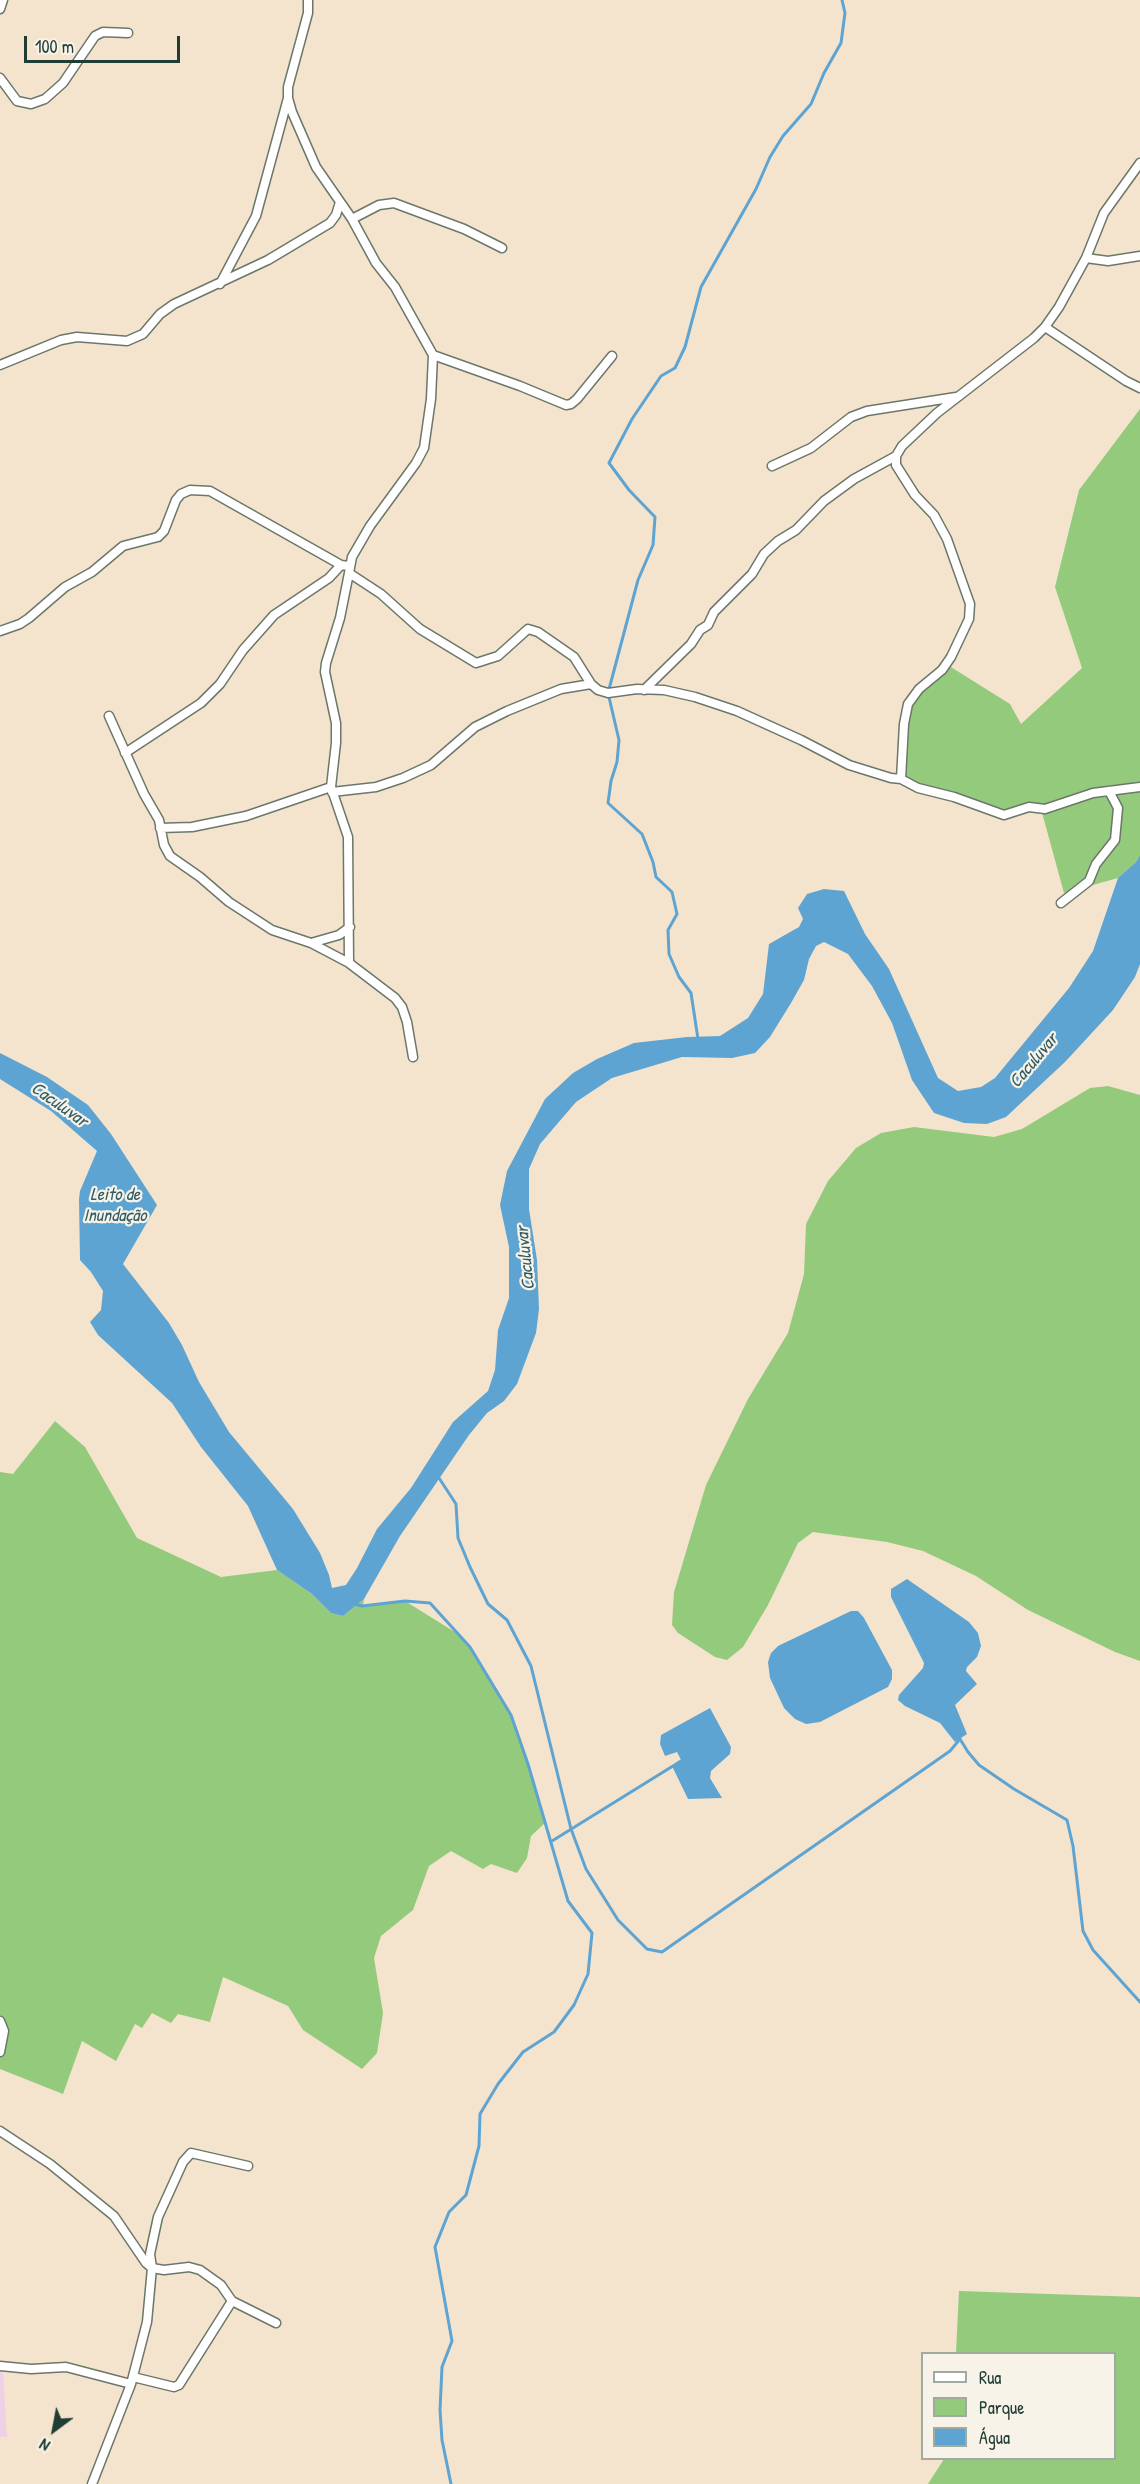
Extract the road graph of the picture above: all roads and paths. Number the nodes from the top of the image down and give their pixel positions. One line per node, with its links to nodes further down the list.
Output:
1 (3, 0): 3 (street)
2 (308, 0): 6 (street)
3 (0, 9)
4 (128, 33): 5 (street)
5 (0, 78)
6 (288, 98): 8 (street); 13 (street)
7 (1140, 163): 12 (street)
8 (340, 202): 9 (street); 13 (street)
9 (352, 219): 10 (street); 15 (street)
10 (502, 248)
11 (1140, 256): 12 (street)
12 (1086, 258): 14 (street)
13 (220, 284): 17 (street)
14 (1045, 327): 18 (street); 19 (street)
15 (433, 355): 16 (street); 22 (street)
16 (612, 356)
17 (0, 365)
18 (1140, 388)
19 (956, 397): 20 (street); 21 (street)
20 (896, 456): 25 (street); 28 (street)
21 (772, 465)
22 (346, 568): 23 (street); 24 (street); 27 (street); 30 (street)
23 (0, 631)
24 (591, 684): 25 (street); 30 (street)
25 (644, 690): 28 (street)
26 (109, 716): 27 (street)
27 (125, 753): 32 (street)
28 (900, 779): 31 (street)
29 (1140, 787): 31 (street)
30 (332, 790): 32 (street); 34 (street)
31 (1109, 791): 33 (street)
32 (160, 828): 35 (street)
33 (1061, 903)
34 (350, 927): 35 (street); 36 (street)
35 (311, 943): 36 (street)
36 (349, 963): 37 (street)
37 (413, 1057)
38 (0, 2021): 39 (street)
39 (0, 2052)
40 (0, 2130): 42 (street)
41 (248, 2166): 42 (street)
42 (152, 2268): 43 (street); 46 (street)
43 (232, 2301): 44 (street); 46 (street)
44 (276, 2323)
45 (0, 2366): 46 (street)
46 (132, 2380): 47 (street)
47 (92, 2484)

